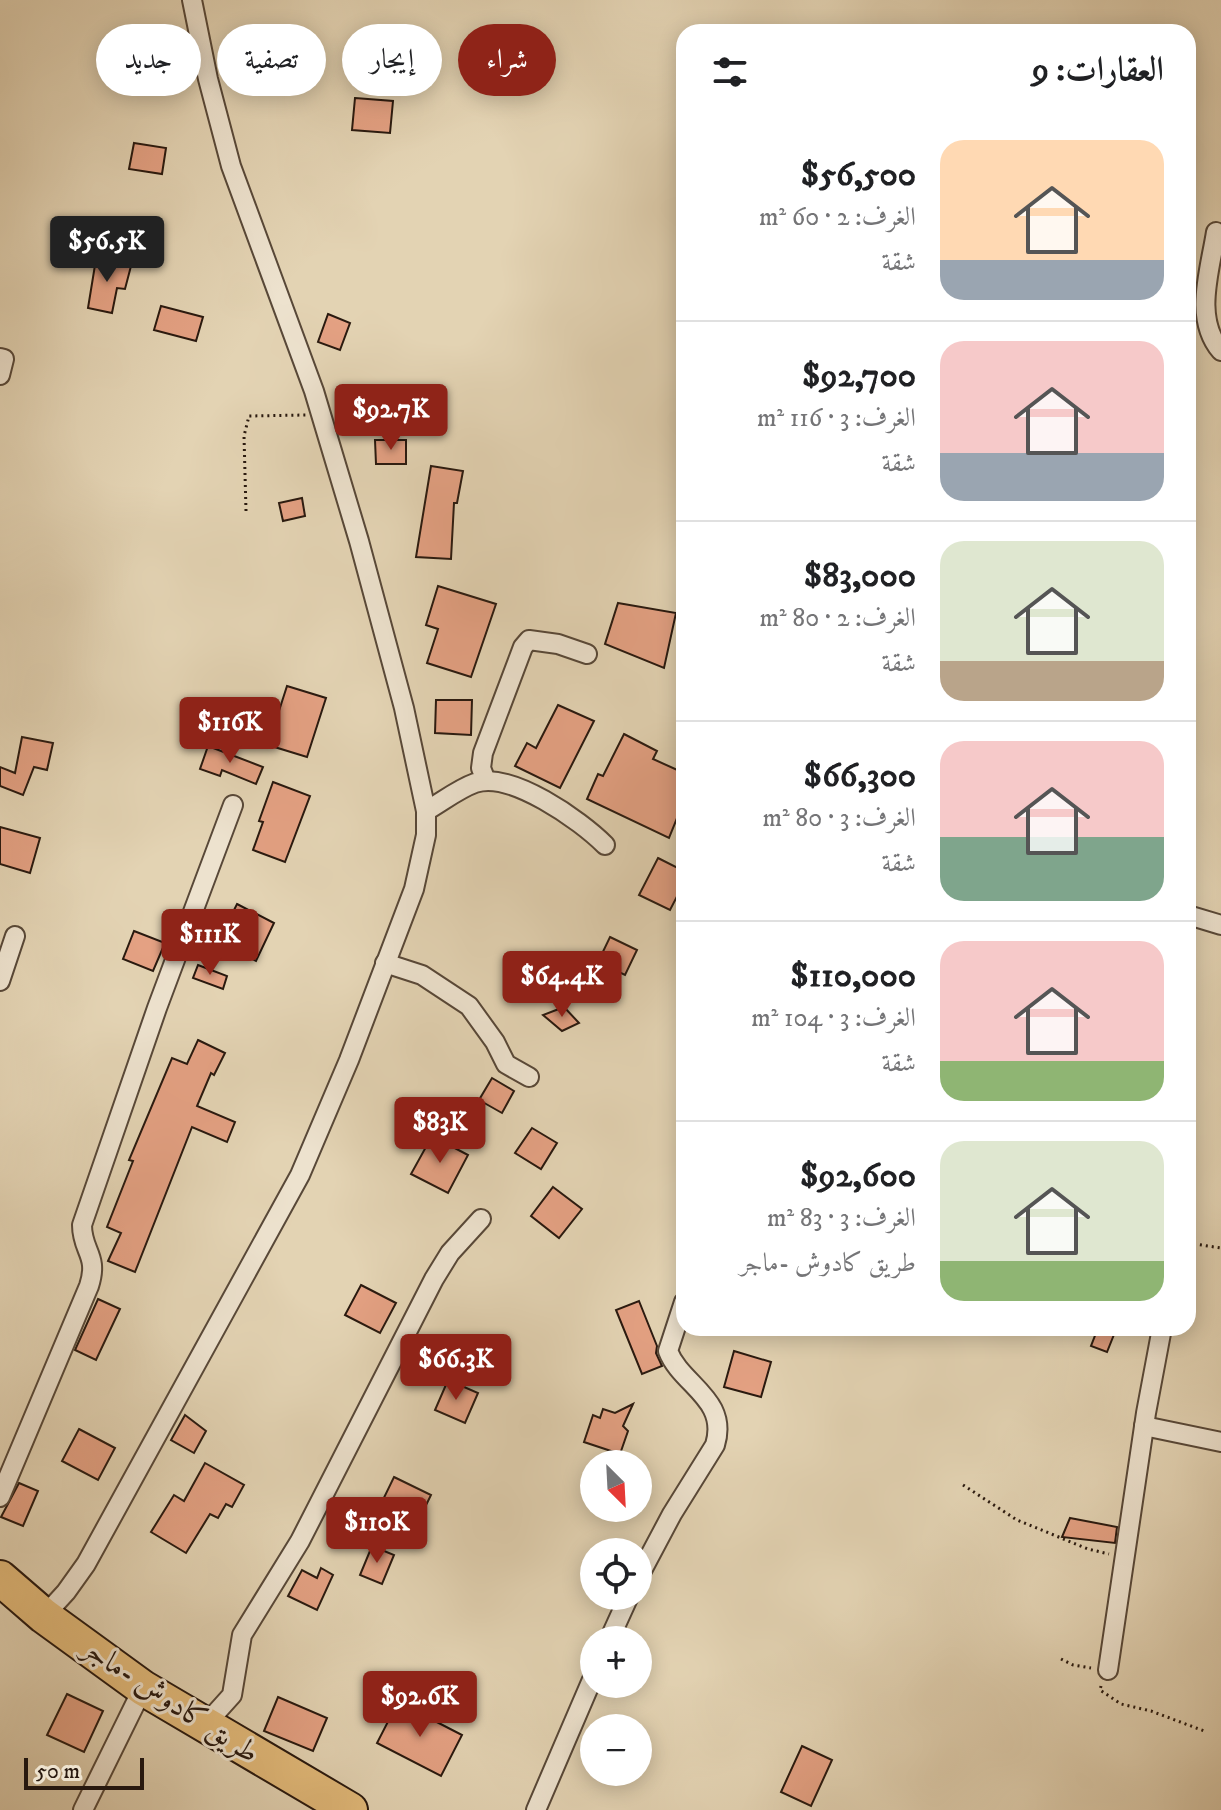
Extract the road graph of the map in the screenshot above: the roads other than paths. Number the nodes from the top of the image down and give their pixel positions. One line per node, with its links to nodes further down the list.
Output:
1 (192, 0): 9 (street)
2 (1216, 232): 3 (street)
3 (1221, 351)
4 (0, 358): 5 (street)
5 (0, 375)
6 (587, 654): 7 (street)
7 (486, 781): 9 (street); 10 (street)
8 (233, 805): 22 (street)
9 (426, 811): 14 (street)
10 (605, 845)
11 (1196, 917): 12 (street)
12 (1221, 925)
13 (15, 936): 15 (street)
14 (385, 963): 16 (street); 25 (street)
15 (0, 981)
16 (529, 1077)
17 (481, 1219): 29 (street)
18 (676, 1326): 23 (street)
19 (1161, 1336): 20 (street)
20 (1144, 1426): 21 (street); 26 (street)
21 (1221, 1442)
22 (0, 1497)
23 (652, 1552)
24 (0, 1578): 25 (highway, طريق كادوش -ماجر)
25 (44, 1616): 27 (highway, طريق كادوش -ماجر)
26 (1108, 1670)
27 (143, 1688): 29 (highway, طريق كادوش -ماجر); 31 (street)
28 (584, 1698): 32 (street)
29 (205, 1725): 30 (highway, طريق كادوش -ماجر)
30 (341, 1808)
31 (83, 1810)
32 (536, 1810)

